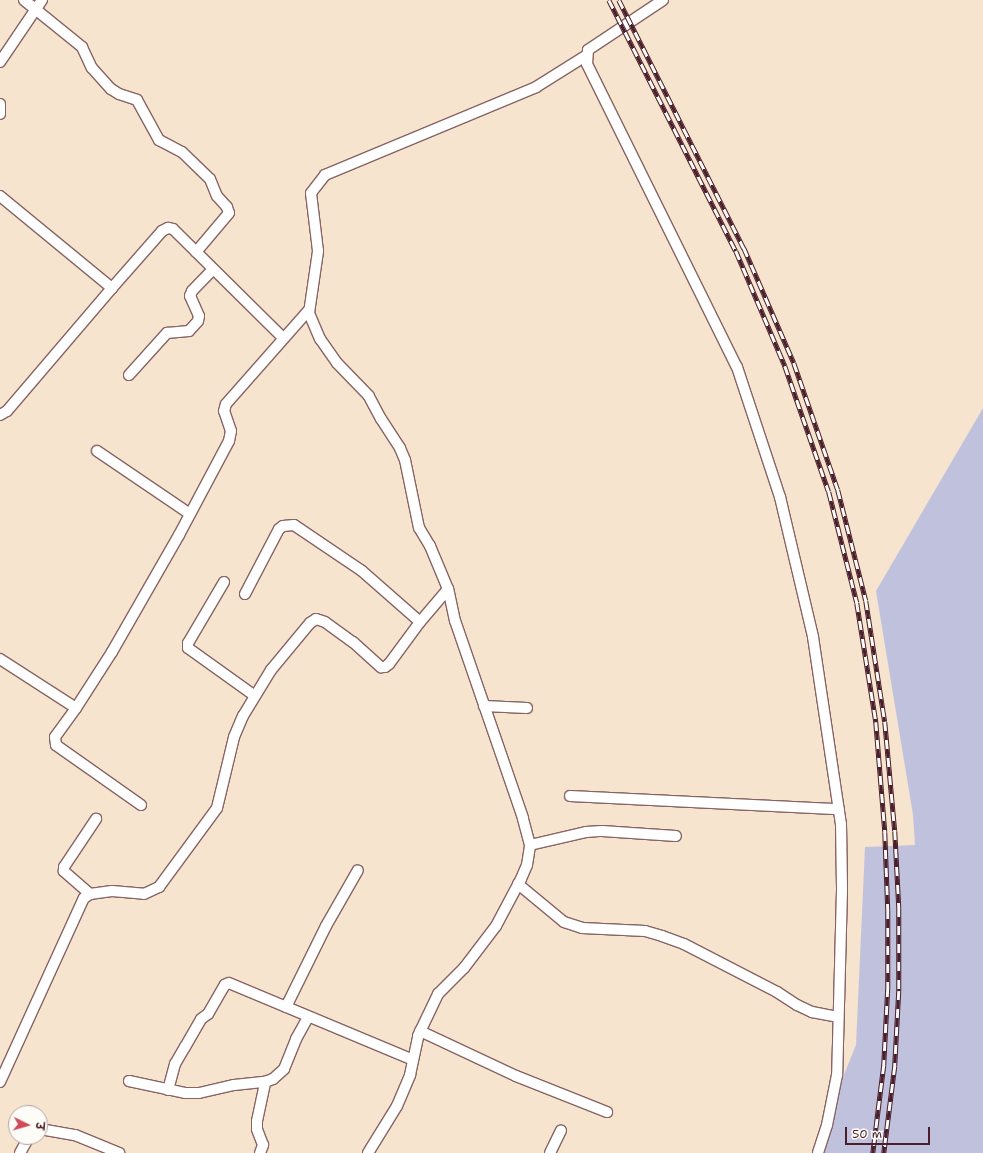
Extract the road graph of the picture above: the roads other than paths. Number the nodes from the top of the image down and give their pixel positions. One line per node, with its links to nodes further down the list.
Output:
1 (24, 0): 4 (street)
2 (42, 0): 4 (street)
3 (663, 0): 5 (street)
4 (35, 10): 6 (street); 10 (street)
5 (587, 55): 13 (street); 30 (street)
6 (0, 62)
7 (0, 104): 8 (street)
8 (0, 114)
9 (0, 196): 12 (street)
10 (196, 252): 11 (street); 12 (street)
11 (213, 269): 14 (street); 15 (street)
12 (112, 288): 16 (street)
13 (309, 310): 14 (street); 20 (street)
14 (283, 338): 18 (street)
15 (129, 375)
16 (0, 415)
17 (97, 451): 18 (street)
18 (190, 514): 26 (street)
19 (224, 582): 24 (street)
20 (448, 589): 22 (street); 25 (street)
21 (246, 594): 22 (street)
22 (420, 622): 24 (street)
23 (0, 659): 26 (street)
24 (255, 696): 36 (street)
25 (484, 706): 27 (street); 33 (street)
26 (76, 708): 29 (street)
27 (527, 708)
28 (570, 796): 30 (street)
29 (141, 805)
30 (839, 810): 39 (street)
31 (96, 819): 36 (street)
32 (676, 836): 33 (street)
33 (530, 845): 35 (street)
34 (358, 870): 37 (street)
35 (518, 884): 39 (street); 40 (street)
36 (90, 894): 43 (street)
37 (286, 1007): 38 (street); 45 (street)
38 (308, 1017): 41 (street); 44 (street)
39 (838, 1017): 53 (street)
40 (420, 1031): 41 (street); 46 (street)
41 (413, 1060): 51 (street)
42 (130, 1081): 45 (street)
43 (0, 1082)
44 (265, 1082): 45 (street); 50 (street)
45 (168, 1090)
46 (607, 1112)
47 (562, 1130): 52 (street)
48 (48, 1131): 49 (street)
49 (119, 1153)
50 (260, 1153)
51 (368, 1153)
52 (550, 1153)
53 (818, 1153)

